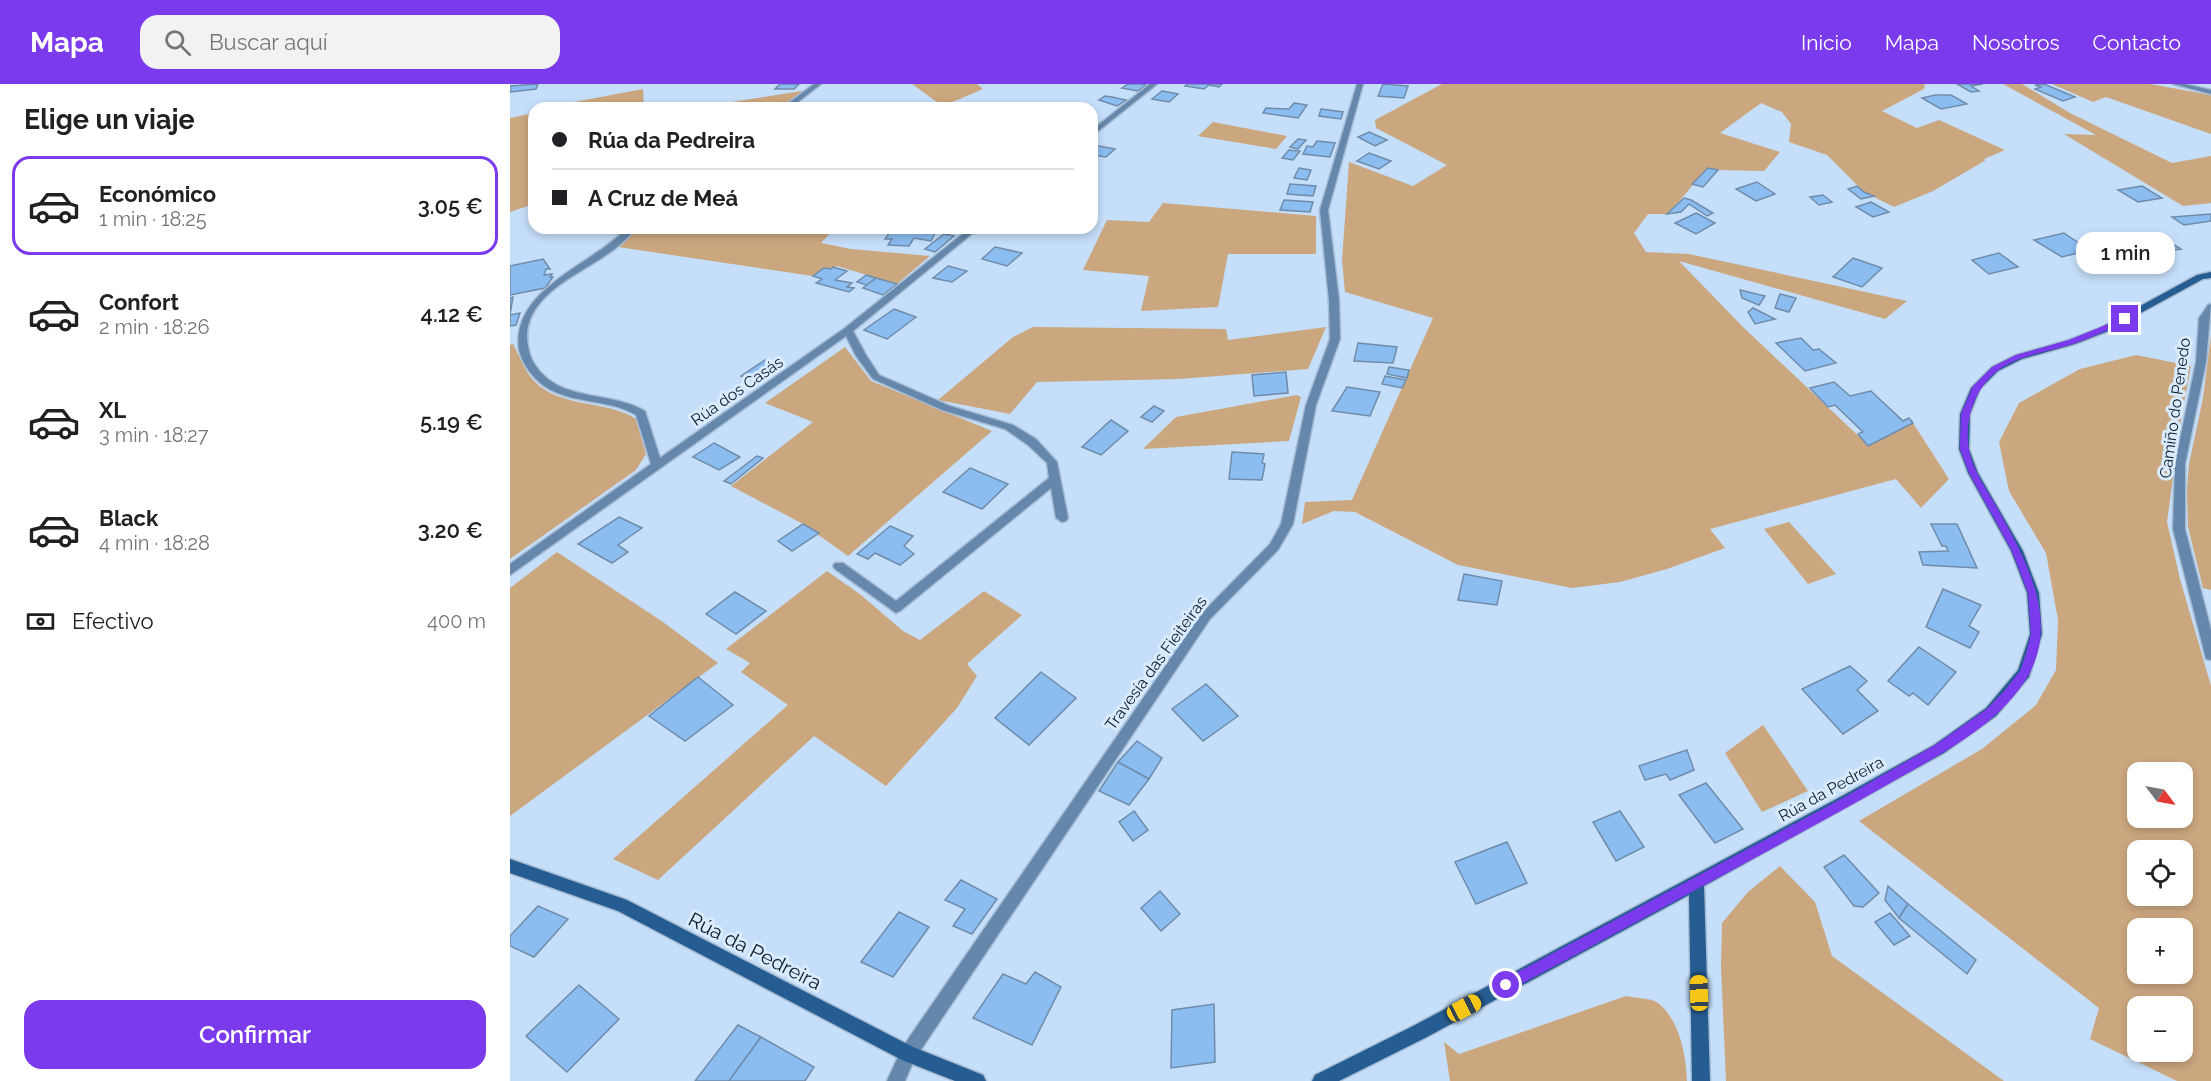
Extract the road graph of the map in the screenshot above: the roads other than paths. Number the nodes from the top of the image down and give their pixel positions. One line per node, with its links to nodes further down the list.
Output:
1 (818, 84): 6 (street)
2 (1154, 84): 7 (street)
3 (1360, 84): 21 (street, Travesía das Fieiteiras)
4 (2176, 84): 5 (street)
5 (2211, 92)
6 (794, 102)
7 (1098, 129)
8 (626, 234): 13 (street)
9 (968, 234): 12 (street, Rúa dos Casás)
10 (2211, 275): 20 (street, Rúa da Pedreira)
11 (2211, 307): 18 (street, Camiño do Penedo)
12 (849, 330): 13 (street, Rúa dos Casás); 14 (street)
13 (657, 465): 17 (street, Rúa dos Casás)
14 (1055, 479): 15 (street); 16 (street)
15 (1062, 518)
16 (839, 566)
17 (510, 570)
18 (2211, 655)
19 (510, 866): 21 (street, Rúa da Pedreira)
20 (1696, 883): 24 (street, Rúa da Pedreira); 25 (street)
21 (908, 1054): 22 (street, Travesía das Fieiteiras); 23 (street, Rúa da Pedreira)
22 (896, 1081)
23 (976, 1081)
24 (1321, 1081)
25 (1701, 1081)

